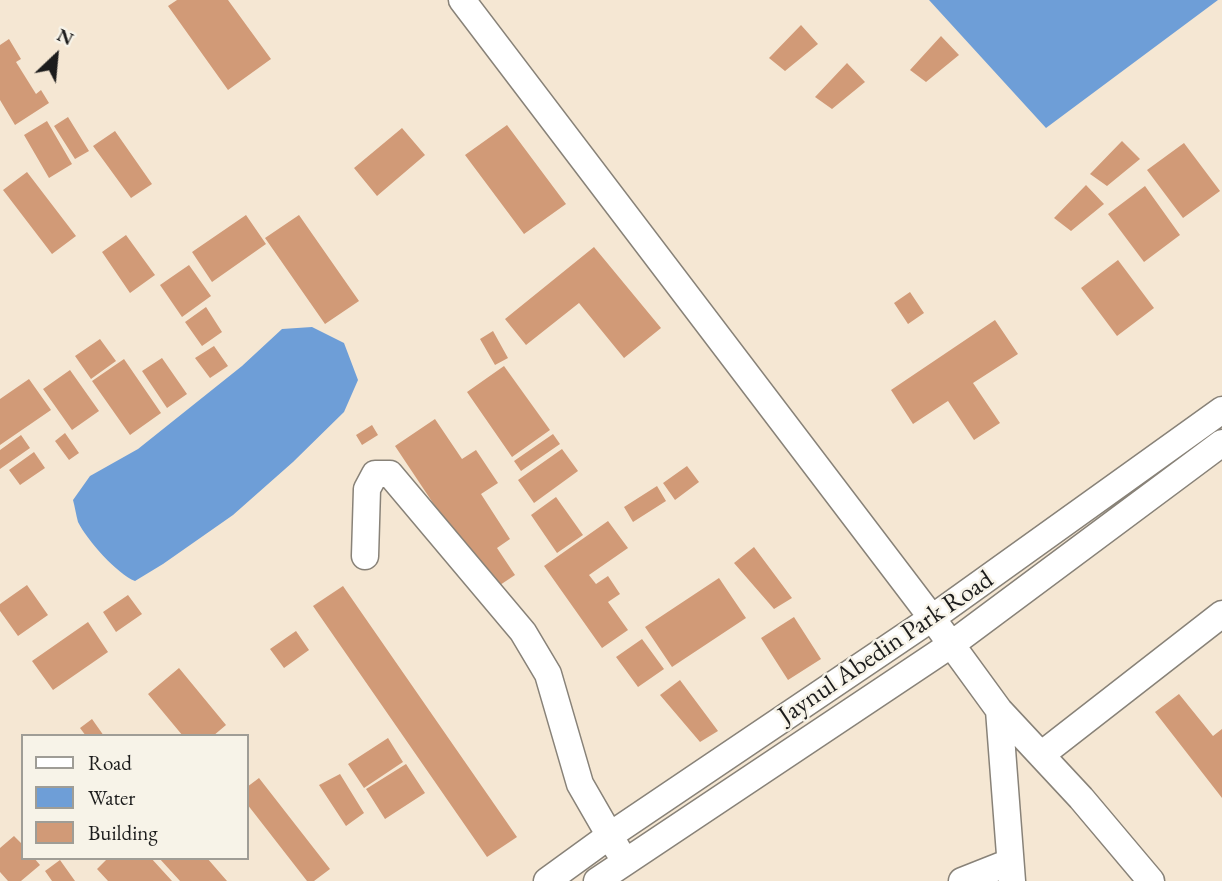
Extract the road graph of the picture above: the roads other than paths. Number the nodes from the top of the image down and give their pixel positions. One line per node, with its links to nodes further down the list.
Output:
1 (462, 0): 6 (street)
2 (1222, 410): 6 (street, Jaynul Abedin Park Road)
3 (1222, 443): 7 (street, Jaynul Abedin Park Road)
4 (365, 556): 10 (street)
5 (1222, 614): 9 (street)
6 (932, 618): 7 (street); 10 (street, Jaynul Abedin Park Road)
7 (952, 644): 8 (street); 11 (street, Jaynul Abedin Park Road)
8 (999, 710): 9 (street); 12 (street)
9 (1041, 755): 16 (street)
10 (609, 836): 11 (street); 13 (street, Jaynul Abedin Park Road)
11 (625, 861): 14 (street, Jaynul Abedin Park Road)
12 (1011, 871): 15 (street)
13 (547, 881)
14 (597, 881)
15 (962, 881)
16 (1151, 881)

